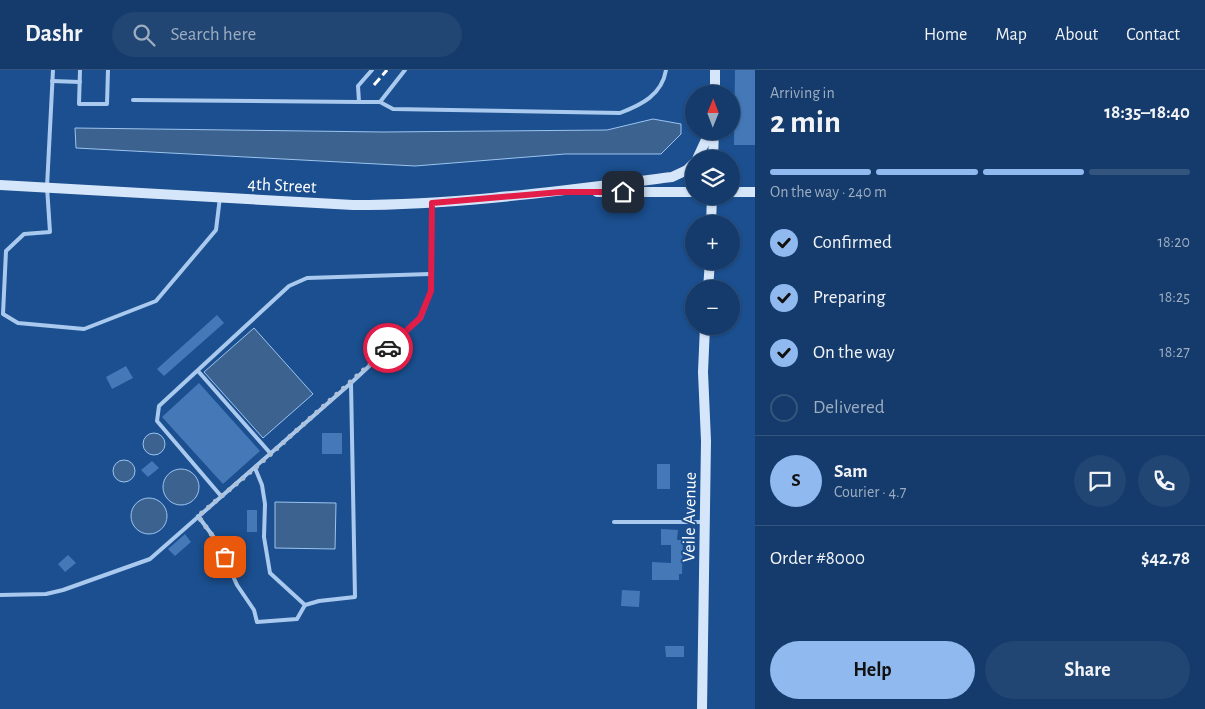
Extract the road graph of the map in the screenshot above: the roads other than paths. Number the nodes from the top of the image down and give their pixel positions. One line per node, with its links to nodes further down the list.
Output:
1 (53, 70): 8 (lane)
2 (80, 70): 9 (lane)
3 (108, 70): 9 (lane)
4 (372, 70): 12 (lane)
5 (405, 70): 13 (lane)
6 (666, 70): 13 (lane)
7 (715, 70): 10 (street)
8 (52, 81): 9 (lane); 16 (lane)
9 (80, 82)
10 (715, 85)
11 (133, 100): 12 (lane)
12 (359, 102): 13 (lane)
13 (380, 102)
14 (685, 171): 17 (street)
15 (0, 185): 16 (street, 4th Street)
16 (47, 187): 21 (street, 4th Street); 21 (lane)
17 (561, 192): 18 (street); 22 (street, 4th Street)
18 (685, 192)
19 (740, 192): 20 (street)
20 (755, 192)
21 (220, 197): 22 (street, 4th Street)
22 (432, 203): 23 (lane)
23 (430, 274): 25 (lane); 26 (lane)
24 (705, 335): 32 (street, Veile Avenue)
25 (198, 371): 27 (lane); 29 (lane)
26 (351, 383): 27 (lane); 34 (lane)
27 (271, 454): 28 (lane)
28 (255, 468): 29 (lane); 34 (lane)
29 (222, 496): 30 (lane)
30 (198, 516): 33 (lane); 34 (lane)
31 (614, 522): 32 (lane)
32 (705, 522): 35 (street, Veile Avenue)
33 (0, 595)
34 (305, 605)
35 (702, 709)

